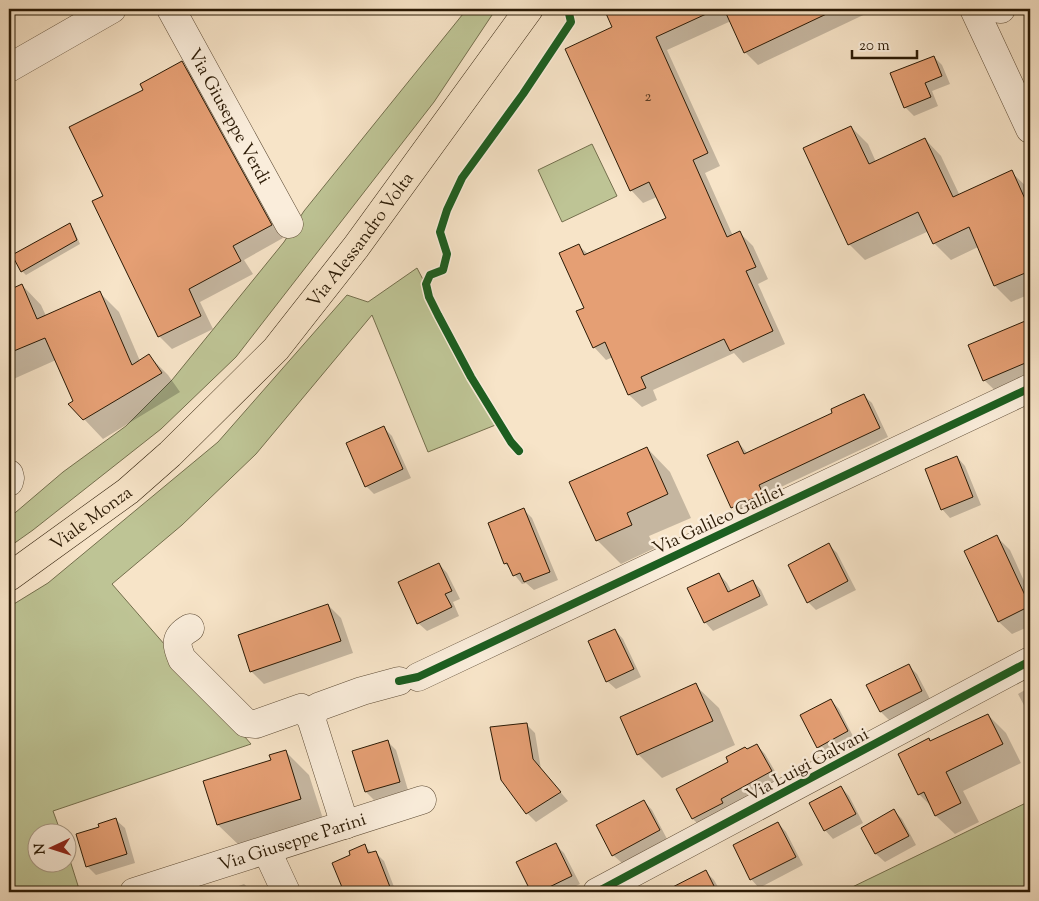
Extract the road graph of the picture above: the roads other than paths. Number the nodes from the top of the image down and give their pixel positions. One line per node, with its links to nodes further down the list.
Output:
1 (112, 9): 5 (street)
2 (171, 9): 7 (street, Via Giuseppe Verdi)
3 (529, 9): 9 (main road, Via Alessandro Volta)
4 (974, 9): 6 (street)
5 (9, 68)
6 (1030, 129)
7 (289, 224)
8 (1030, 388): 15 (street, Via Galileo Galilei)
9 (170, 454): 12 (main road, Viale Monza)
10 (9, 474): 11 (street)
11 (9, 482)
12 (9, 577)
13 (190, 628): 15 (street)
14 (1030, 661): 21 (street, Via Luigi Galvani)
15 (311, 718): 17 (street)
16 (422, 800): 17 (street, Via Giuseppe Parini)
17 (345, 825): 18 (street, Via Giuseppe Parini)
18 (267, 851): 19 (street, Via Giuseppe Parini); 20 (street)
19 (134, 892)
20 (286, 892)
21 (597, 892)

